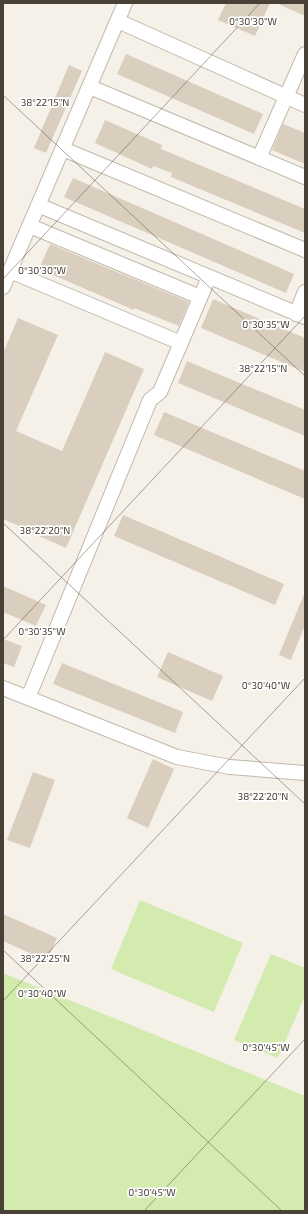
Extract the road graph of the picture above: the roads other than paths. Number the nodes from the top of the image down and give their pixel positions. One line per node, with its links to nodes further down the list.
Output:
1 (125, 3): 2 (lane)
2 (118, 21): 4 (lane); 5 (lane)
3 (305, 54): 5 (lane)
4 (90, 87): 7 (lane); 8 (lane)
5 (286, 97): 6 (lane); 8 (lane)
6 (305, 105)
7 (63, 149): 10 (lane); 12 (lane)
8 (260, 158): 9 (lane)
9 (305, 177)
10 (38, 205): 11 (lane); 14 (lane)
11 (30, 226): 13 (lane); 17 (lane)
12 (305, 250)
13 (10, 271): 15 (lane); 19 (lane)
14 (208, 277): 17 (lane); 18 (lane)
15 (3, 288)
16 (305, 292): 18 (lane)
17 (200, 297): 19 (lane)
18 (300, 316)
19 (181, 343): 21 (lane)
20 (3, 688): 21 (lane)
21 (28, 698): 22 (lane)
22 (305, 773)

